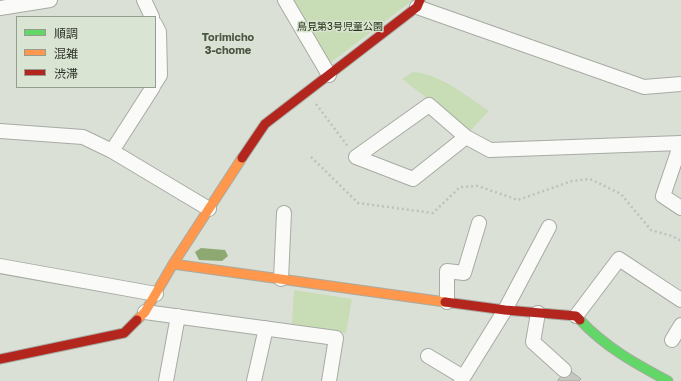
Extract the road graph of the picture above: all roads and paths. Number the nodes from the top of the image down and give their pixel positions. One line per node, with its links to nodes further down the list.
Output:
1 (50, 0): 5 (street)
2 (144, 0): 6 (street)
3 (285, 0): 8 (street)
4 (418, 3): 8 (street); 10 (street)
5 (0, 8)
6 (152, 16)
7 (156, 26): 9 (street)
8 (329, 76): 12 (street)
9 (156, 81)
10 (681, 84)
11 (152, 88): 16 (street)
12 (307, 92): 18 (path); 20 (street)
13 (0, 131): 16 (street)
14 (466, 137): 15 (street); 18 (street); 18 (street)
15 (681, 143): 19 (street)
16 (112, 151): 20 (street)
17 (311, 157): 24 (path)
18 (356, 157)
19 (681, 208)
20 (209, 209): 25 (street)
21 (284, 213): 27 (street)
22 (479, 223): 30 (street)
23 (549, 227): 31 (street)
24 (681, 241)
25 (173, 264): 27 (street); 28 (street)
26 (0, 266): 28 (street)
27 (281, 279): 30 (street)
28 (156, 294): 32 (street)
29 (681, 300): 35 (street)
30 (447, 302): 31 (street)
31 (505, 310): 33 (street); 42 (street)
32 (145, 312): 34 (street); 40 (street)
33 (538, 313): 35 (street); 41 (street)
34 (178, 316): 37 (street); 43 (street)
35 (576, 316): 46 (street)
36 (681, 325): 38 (street)
37 (266, 328): 44 (street); 45 (street)
38 (672, 340)
39 (428, 356): 42 (street)
40 (0, 359)
41 (564, 370)
42 (462, 379)
43 (166, 381)
44 (254, 381)
45 (329, 381)
46 (668, 381)

